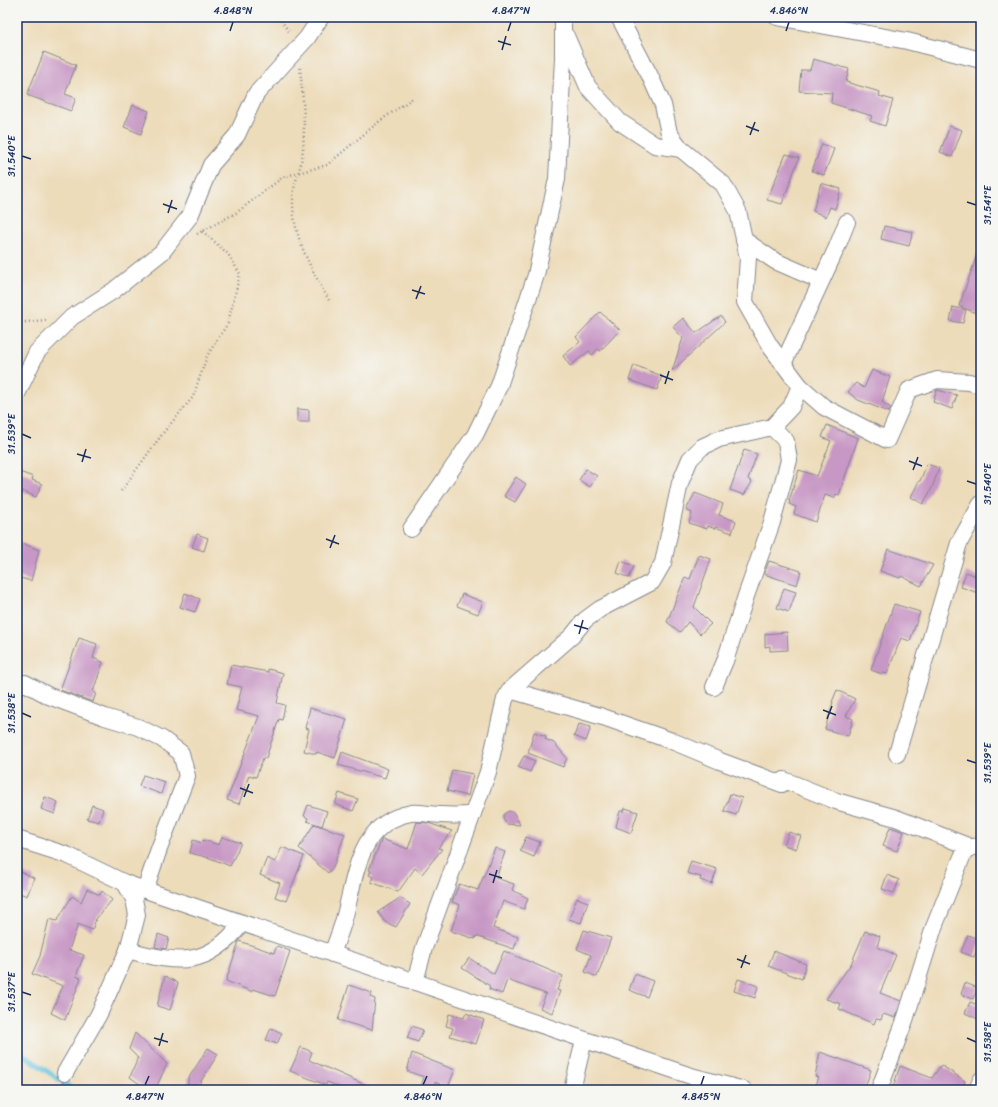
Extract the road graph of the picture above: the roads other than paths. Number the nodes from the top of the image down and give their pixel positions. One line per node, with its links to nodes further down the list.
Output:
1 (321, 17): 14 (street)
2 (619, 17): 7 (street)
3 (777, 17): 4 (street)
4 (817, 20): 6 (street)
5 (563, 23): 7 (street); 17 (street)
6 (981, 60)
7 (681, 149): 9 (street)
8 (847, 222): 10 (street)
9 (744, 240): 10 (street); 11 (street)
10 (821, 281): 11 (street)
11 (783, 364): 13 (street)
12 (981, 385): 13 (street)
13 (800, 386): 15 (street)
14 (17, 394)
15 (772, 427): 19 (street); 20 (street)
16 (981, 504): 21 (street)
17 (411, 529)
18 (17, 686): 26 (street)
19 (714, 687)
20 (510, 690): 22 (street); 24 (street)
21 (897, 754)
22 (472, 815): 29 (street); 30 (street)
23 (17, 839): 25 (street)
24 (975, 848): 36 (street)
25 (125, 883): 26 (street); 28 (street)
26 (145, 890): 27 (street)
27 (242, 923): 28 (street); 29 (street)
28 (128, 950): 32 (street)
29 (332, 954): 30 (street)
30 (415, 982): 31 (street)
31 (584, 1040): 34 (street); 35 (street)
32 (65, 1073)
33 (981, 1080): 37 (street)
34 (572, 1090)
35 (744, 1090)
36 (879, 1090)
37 (978, 1090)

